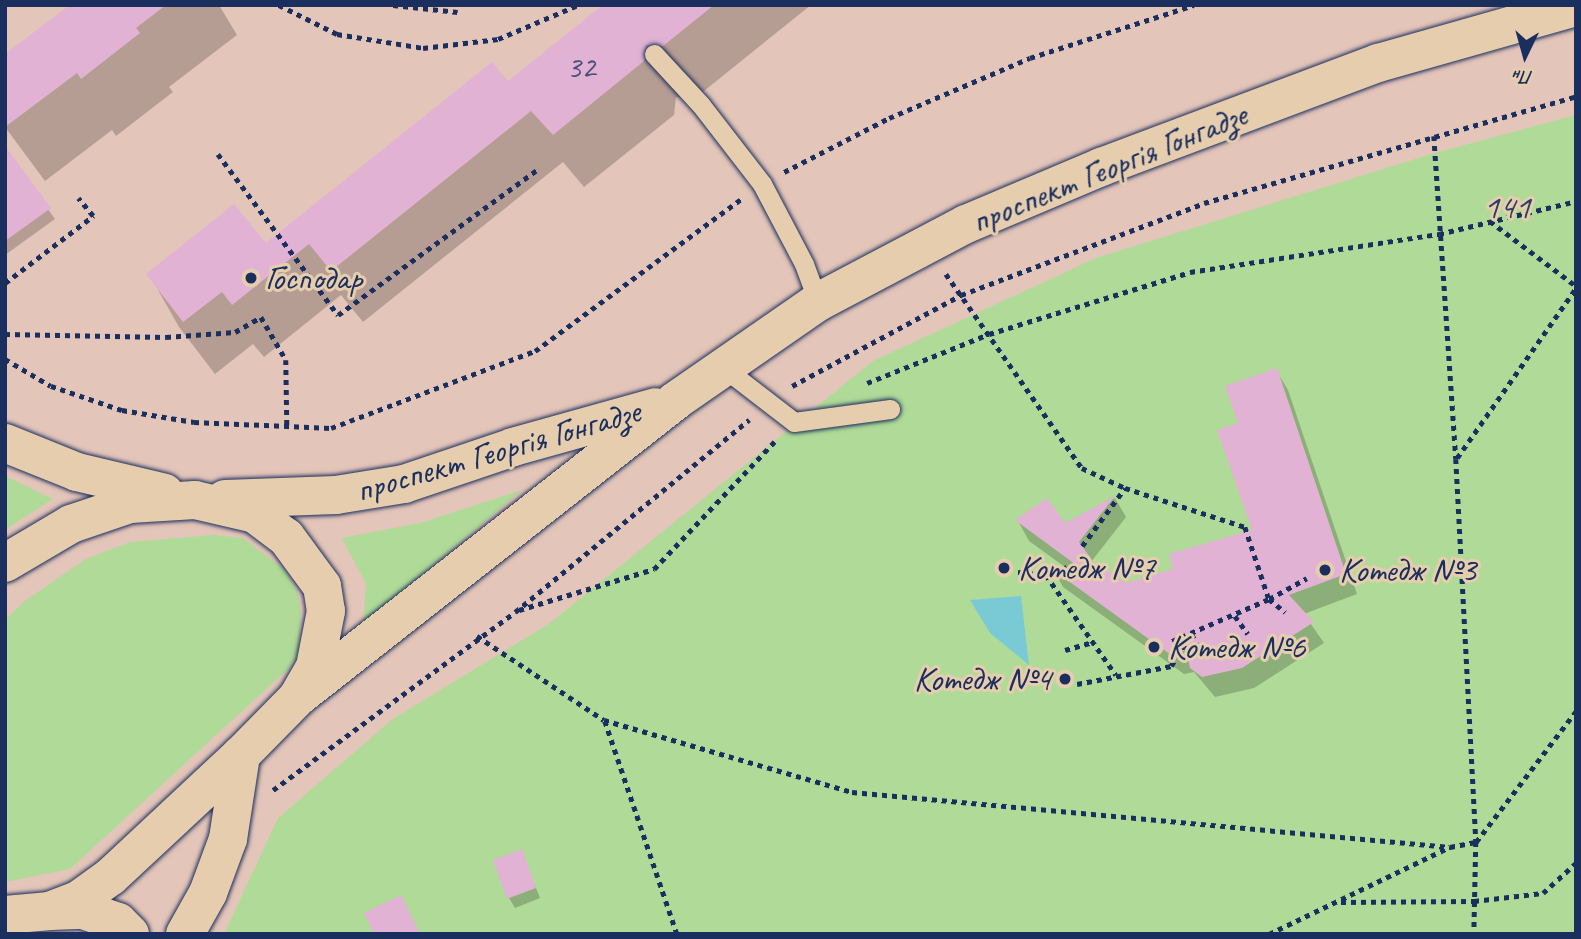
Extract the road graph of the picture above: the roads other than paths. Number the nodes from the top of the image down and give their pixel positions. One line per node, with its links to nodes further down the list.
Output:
1 (1576, 6): 3 (street, проспект Георгія Гонгадзе)
2 (654, 54): 3 (lane)
3 (818, 302): 4 (street, проспект Георгія Гонгадзе)
4 (724, 368): 5 (street, проспект Георгія Гонгадзе); 6 (lane)
5 (675, 401): 8 (street, проспект Георгія Гонгадзе); 10 (street, проспект Георгія Гонгадзе)
6 (890, 409)
7 (5, 443): 8 (street)
8 (195, 500): 9 (street); 10 (street)
9 (5, 564)
10 (299, 697): 11 (street)
11 (241, 755): 12 (street); 15 (street)
12 (50, 911): 13 (street); 14 (street)
13 (5, 915)
14 (130, 934)
15 (185, 934)

